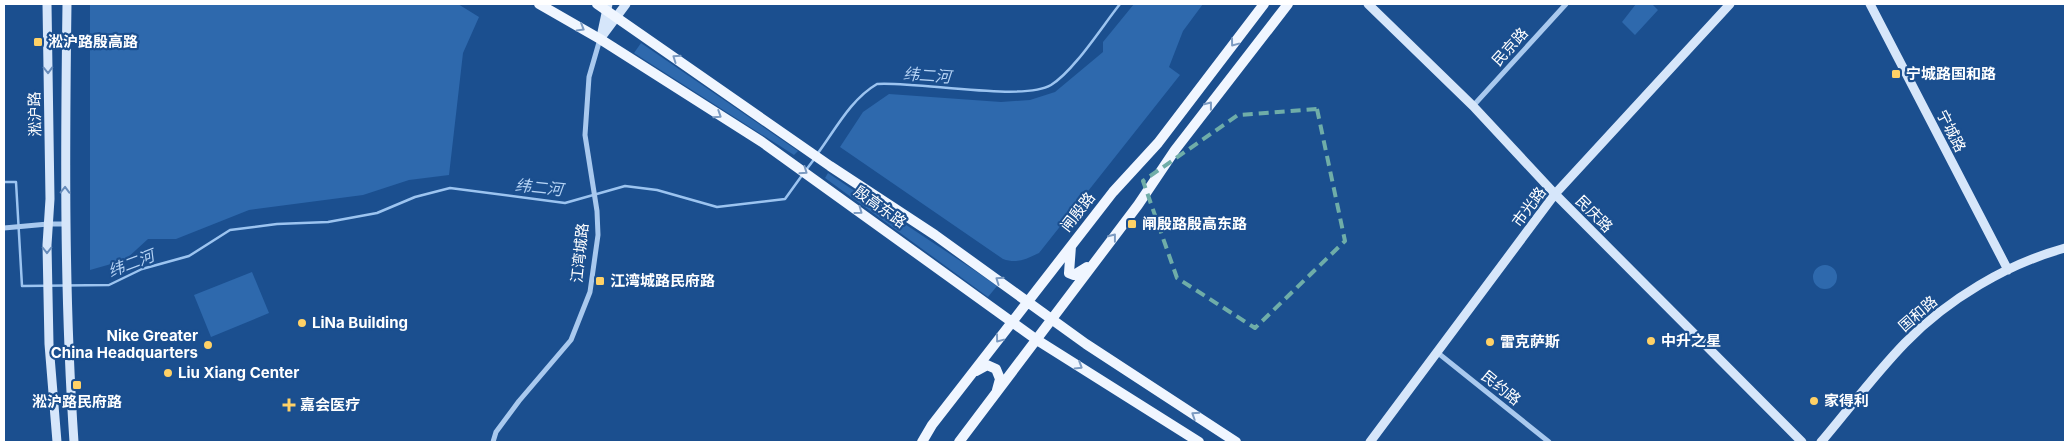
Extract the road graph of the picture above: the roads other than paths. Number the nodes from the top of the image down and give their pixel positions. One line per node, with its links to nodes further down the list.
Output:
1 (47, 4): 16 (street, 淞沪路, one-way to 16)
2 (67, 4): 17 (street, 淞沪路, one-way to 2)
3 (539, 4): 13 (main road, 殷高东路, one-way to 13)
4 (626, 4): 12 (street, 江湾城路)
5 (1264, 4): 19 (main road, 闸殷路, one-way to 19)
6 (1288, 4): 21 (main road, one-way to 6)
7 (1368, 4): 14 (street, 民庆路)
8 (1566, 4): 14 (street, 民京路)
9 (1730, 4): 15 (street, 市光路)
10 (1870, 4): 22 (street, 宁城路)
11 (603, 5): 12 (main road, 殷高东路); 13 (street, 江湾城路)
12 (616, 16): 13 (street, 江湾城路); 23 (main road, 殷高东路, one-way to 12)
13 (600, 40): 25 (main road, 殷高东路, one-way to 25); 32 (street, 江湾城路)
14 (1473, 106): 15 (street, 民庆路)
15 (1555, 194): 27 (street, 市光路); 39 (street, 民庆路)
16 (48, 224): 17 (street); 18 (street); 30 (street, 淞沪路, one-way to 30)
17 (65, 224): 31 (street, 淞沪路)
18 (4, 228)
19 (1071, 245): 21 (main road); 23 (main road, 闸殷路)
20 (2065, 248): 22 (street, 国和路)
21 (1099, 256): 24 (main road)
22 (2008, 270): 40 (street, 国和路)
23 (1028, 300): 24 (main road, 殷高东路); 25 (main road, 闸殷路)
24 (1053, 318): 26 (main road); 36 (main road, 殷高东路, one-way to 24)
25 (1012, 322): 26 (main road, 殷高东路); 28 (main road, 闸殷路, one-way to 28)
26 (1038, 340): 29 (main road); 35 (main road, 殷高东路, one-way to 35)
27 (1438, 353): 37 (street, 市光路); 38 (street, 民约路)
28 (971, 376): 29 (main road); 33 (main road, 闸殷路)
29 (996, 394): 34 (main road)
30 (57, 442)
31 (74, 442)
32 (493, 442)
33 (922, 442)
34 (959, 442)
35 (1199, 442)
36 (1236, 442)
37 (1370, 442)
38 (1548, 442)
39 (1802, 442)
40 (1822, 442)

